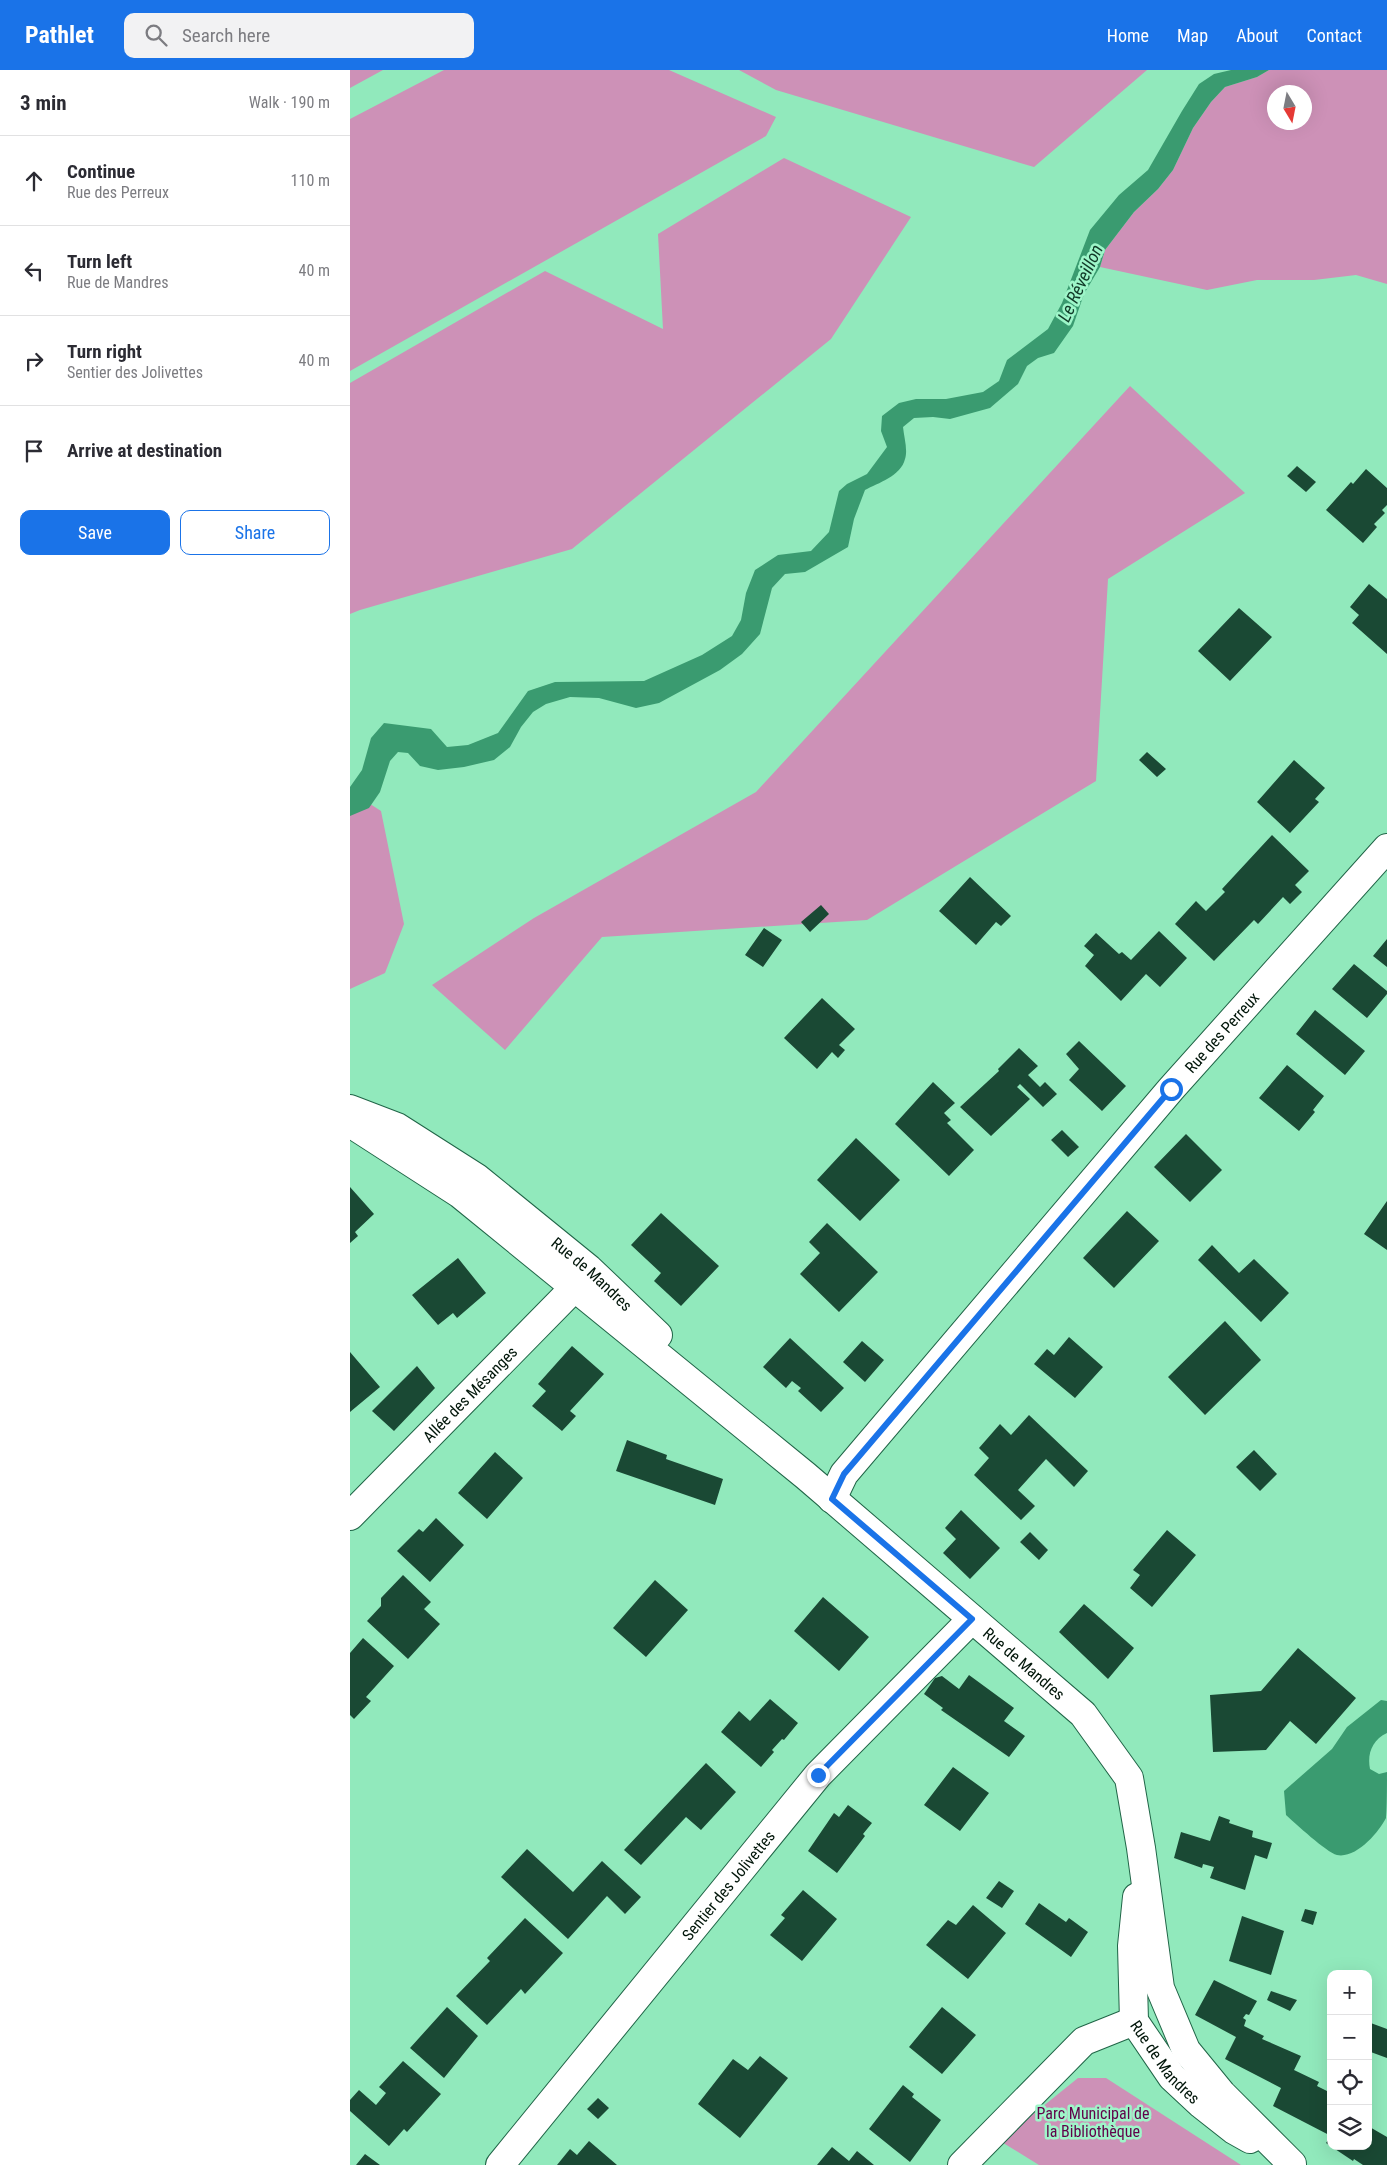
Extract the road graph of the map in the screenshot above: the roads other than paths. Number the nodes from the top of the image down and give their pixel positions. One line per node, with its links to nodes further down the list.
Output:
1 (1387, 848): 5 (street, Rue des Perreux)
2 (350, 1109): 4 (street, Rue de Mandres)
3 (350, 1123): 4 (street, Rue de Mandres)
4 (581, 1278): 5 (street, Rue de Mandres); 6 (street, Allée des Mésanges)
5 (832, 1499): 7 (street, Rue de Mandres)
6 (350, 1516)
7 (972, 1619): 8 (street, Rue de Mandres); 10 (street, Sentier des Jolivettes)
8 (1141, 1848): 9 (street, Rue de Mandres); 12 (street, Rue de Mandres)
9 (1134, 2021): 11 (street); 12 (street, Rue de Mandres)
10 (500, 2165)
11 (962, 2165)
12 (1293, 2165)

